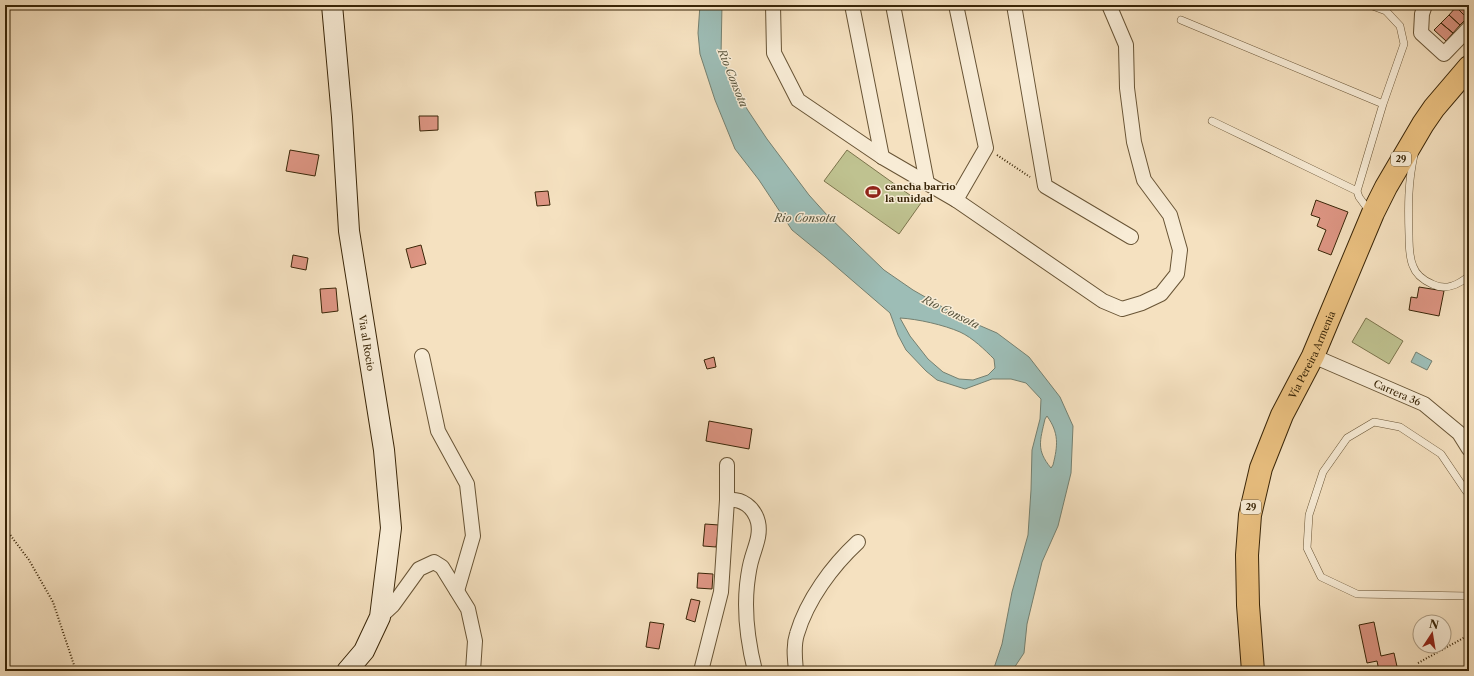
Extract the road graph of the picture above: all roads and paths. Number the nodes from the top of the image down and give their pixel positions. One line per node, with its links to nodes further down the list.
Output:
1 (332, 5): 35 (main road, Via al Rocio)
2 (773, 5): 17 (street)
3 (852, 5): 17 (street)
4 (893, 5): 18 (street)
5 (956, 5): 16 (street)
6 (1014, 5): 19 (street)
7 (1109, 5): 21 (street)
8 (1370, 5): 13 (lane)
9 (1425, 5): 11 (street)
10 (1181, 20): 13 (lane)
11 (1469, 28)
12 (1469, 67): 15 (main road, Vía Pereira Armenia / 29)
13 (1383, 104): 20 (lane)
14 (1212, 121): 20 (lane)
15 (1423, 124): 22 (main road, Vía Pereira Armenia / 29); 24 (lane)
16 (986, 148): 19 (path); 21 (street)
17 (882, 157): 18 (street)
18 (927, 183): 21 (street)
19 (1045, 186): 23 (street)
20 (1357, 191): 22 (lane)
21 (956, 200)
22 (1372, 216): 26 (main road, Vía Pereira Armenia / 29)
23 (1131, 237)
24 (1469, 276)
25 (422, 356): 33 (street)
26 (1313, 356): 27 (street, Carrera 36); 44 (main road, Vía Pereira Armenia / 29)
27 (1469, 449)
28 (727, 465): 30 (street)
29 (1469, 492): 34 (lane)
30 (727, 500): 41 (street); 42 (street)
31 (5, 528): 38 (path)
32 (858, 542): 43 (street)
33 (457, 591): 35 (street); 40 (street)
34 (1469, 596)
35 (380, 617): 39 (main road, Via al Rocio)
36 (1469, 636): 37 (path)
37 (1418, 663)
38 (76, 671)
39 (347, 671)
40 (473, 671)
41 (701, 671)
42 (755, 671)
43 (796, 671)
44 (1253, 671)

